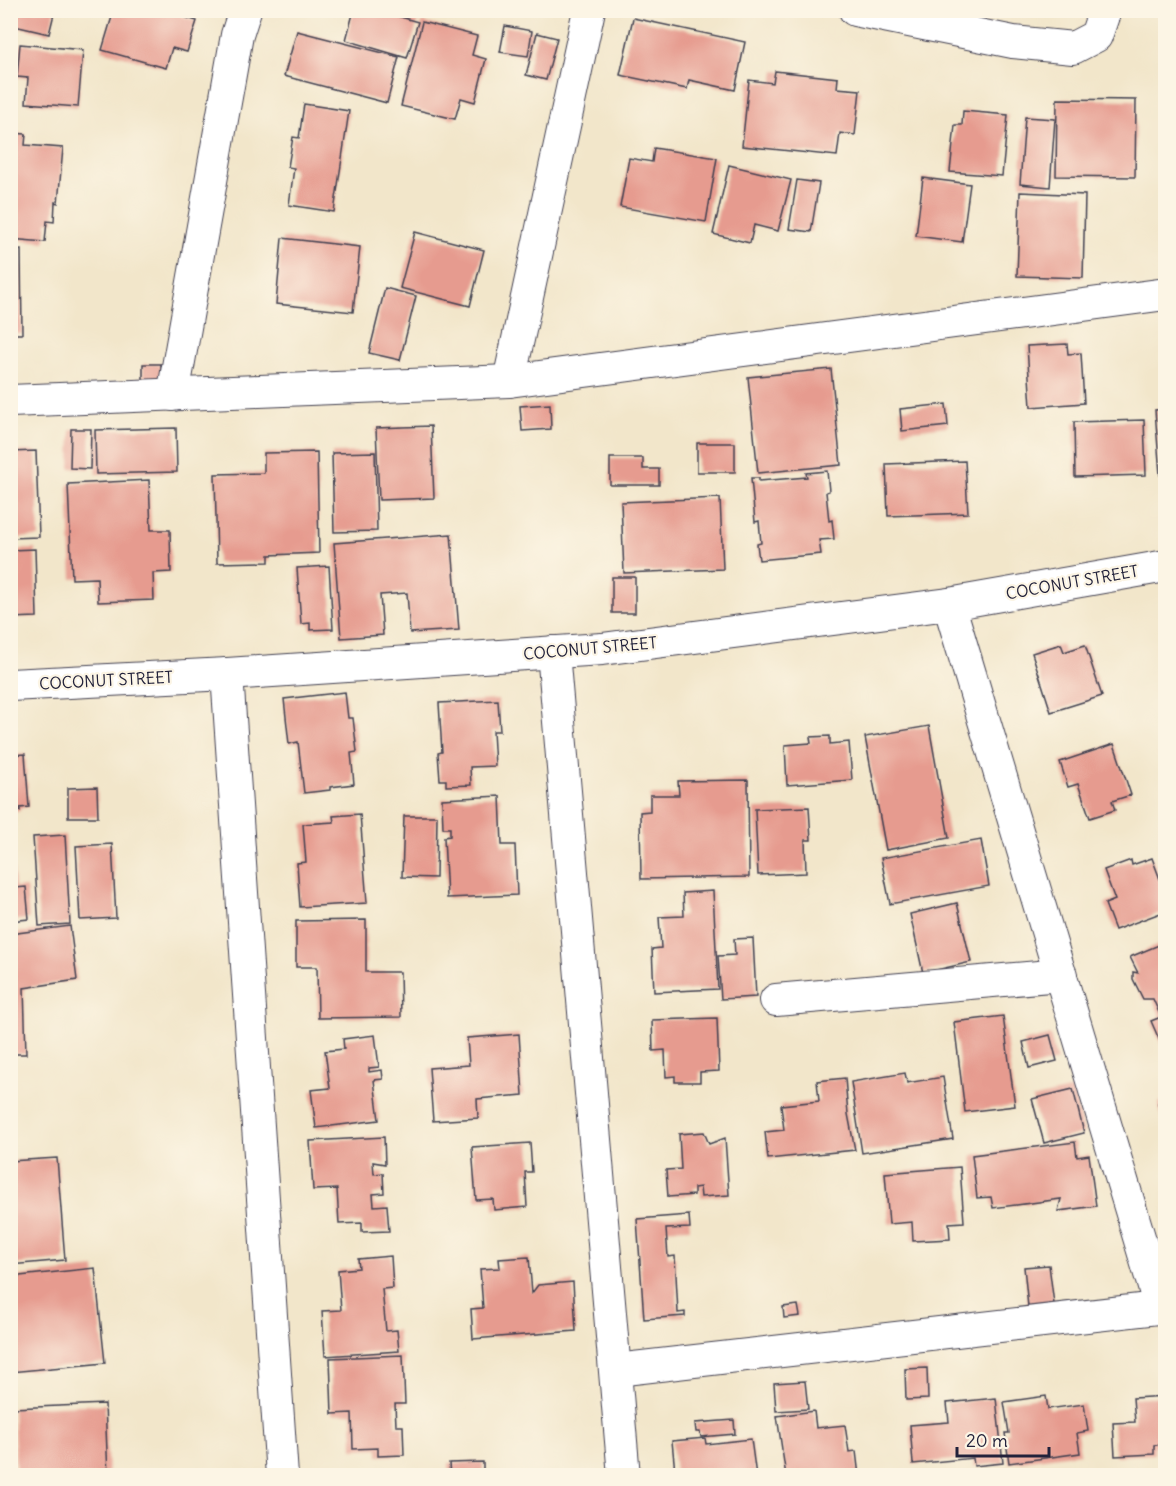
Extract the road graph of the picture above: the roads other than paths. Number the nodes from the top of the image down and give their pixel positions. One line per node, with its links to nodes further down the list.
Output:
1 (244, 10): 7 (street)
2 (589, 10): 6 (street)
3 (855, 10): 4 (street)
4 (1105, 10)
5 (1166, 294): 6 (street)
6 (509, 381): 7 (street)
7 (173, 395): 8 (street)
8 (10, 401)
9 (1166, 566): 10 (street, COCONUT STREET)
10 (949, 604): 11 (street, COCONUT STREET); 14 (street)
11 (553, 652): 12 (street, COCONUT STREET); 17 (street)
12 (227, 674): 13 (street, COCONUT STREET); 18 (street)
13 (10, 685)
14 (1061, 975): 15 (street); 16 (street)
15 (776, 1000)
16 (1163, 1307): 17 (street)
17 (616, 1370): 19 (street)
18 (282, 1476)
19 (624, 1476)

